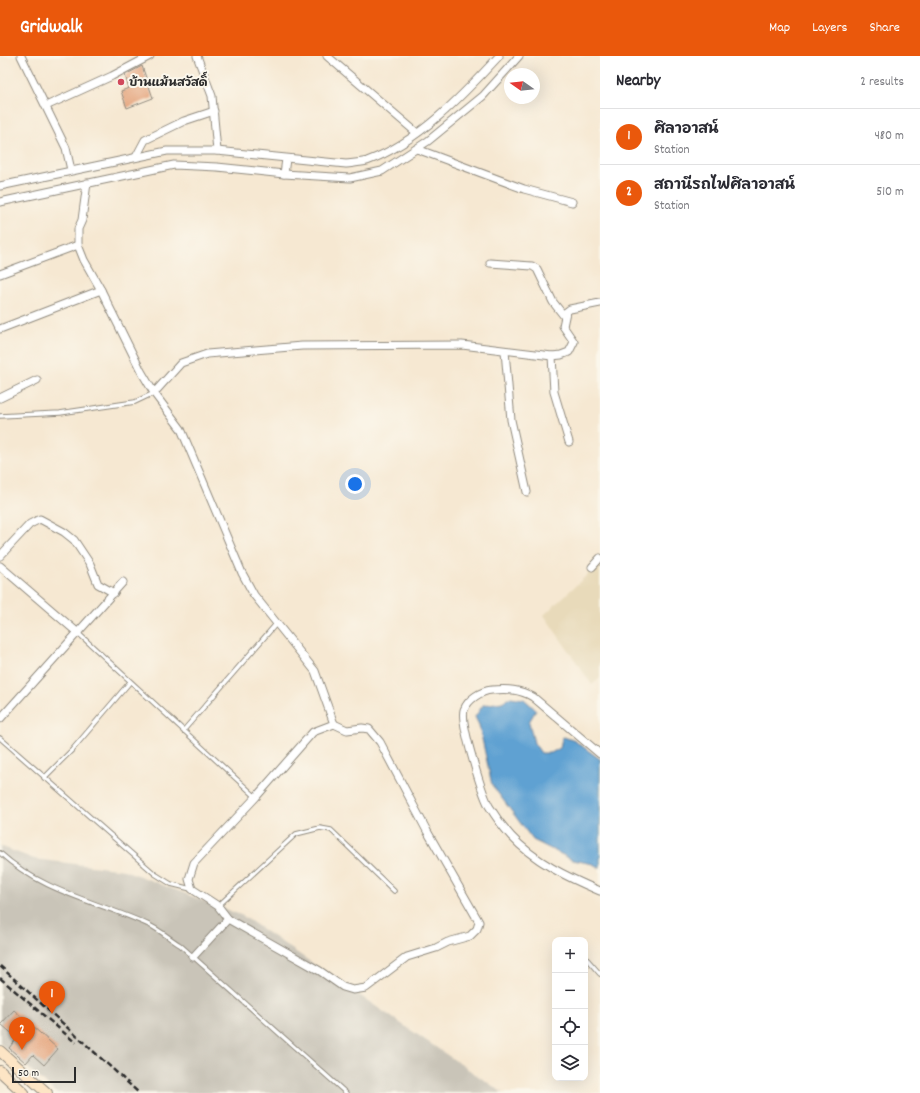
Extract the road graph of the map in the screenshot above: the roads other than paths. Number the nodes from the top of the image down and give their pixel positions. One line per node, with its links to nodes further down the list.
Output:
1 (21, 56): 7 (street)
2 (150, 56): 7 (street)
3 (197, 56): 8 (street)
4 (327, 56): 9 (street)
5 (499, 56): 9 (street)
6 (519, 56): 10 (street)
7 (46, 106): 14 (street)
8 (214, 111): 11 (street); 12 (street)
9 (417, 132): 13 (street)
10 (417, 149): 15 (street); 19 (street)
11 (217, 151): 12 (street); 13 (street)
12 (136, 157): 14 (street)
13 (286, 159): 15 (street)
14 (71, 170): 17 (street)
15 (284, 174): 16 (street)
16 (87, 183): 18 (street); 20 (street)
17 (0, 186)
18 (0, 202)
19 (572, 202)
20 (78, 245): 22 (street); 23 (street)
21 (490, 263): 25 (street)
22 (0, 274)
23 (101, 290): 26 (street); 30 (street)
24 (600, 303): 25 (street)
25 (564, 316): 28 (street)
26 (0, 329)
27 (505, 351): 28 (street); 30 (street); 34 (street)
28 (552, 356): 33 (street)
29 (37, 380): 31 (street)
30 (154, 393): 32 (lane); 41 (street)
31 (0, 398)
32 (0, 416)
33 (569, 442)
34 (526, 492)
35 (0, 556): 40 (street)
36 (600, 558): 38 (street)
37 (0, 566): 42 (street)
38 (592, 567)
39 (123, 582): 40 (street)
40 (114, 593): 42 (street)
41 (276, 624): 45 (street); 46 (lane)
42 (78, 633): 43 (lane); 44 (street)
43 (130, 682): 46 (lane); 49 (lane)
44 (0, 719)
45 (334, 724): 50 (street); 56 (street)
46 (183, 731): 50 (lane)
47 (0, 738): 49 (lane)
48 (600, 754): 54 (street)
49 (44, 778): 52 (lane)
50 (256, 797): 52 (street)
51 (0, 853): 57 (lane)
52 (192, 889): 55 (street)
53 (394, 891): 55 (lane)
54 (600, 891)
55 (218, 906): 56 (street)
56 (228, 919): 57 (street)
57 (193, 957): 64 (lane)
58 (588, 961): 59 (lane)
59 (600, 974)
60 (0, 1051): 63 (main road)
61 (0, 1072): 62 (main road)
62 (24, 1093)
63 (47, 1093)
64 (346, 1093)

